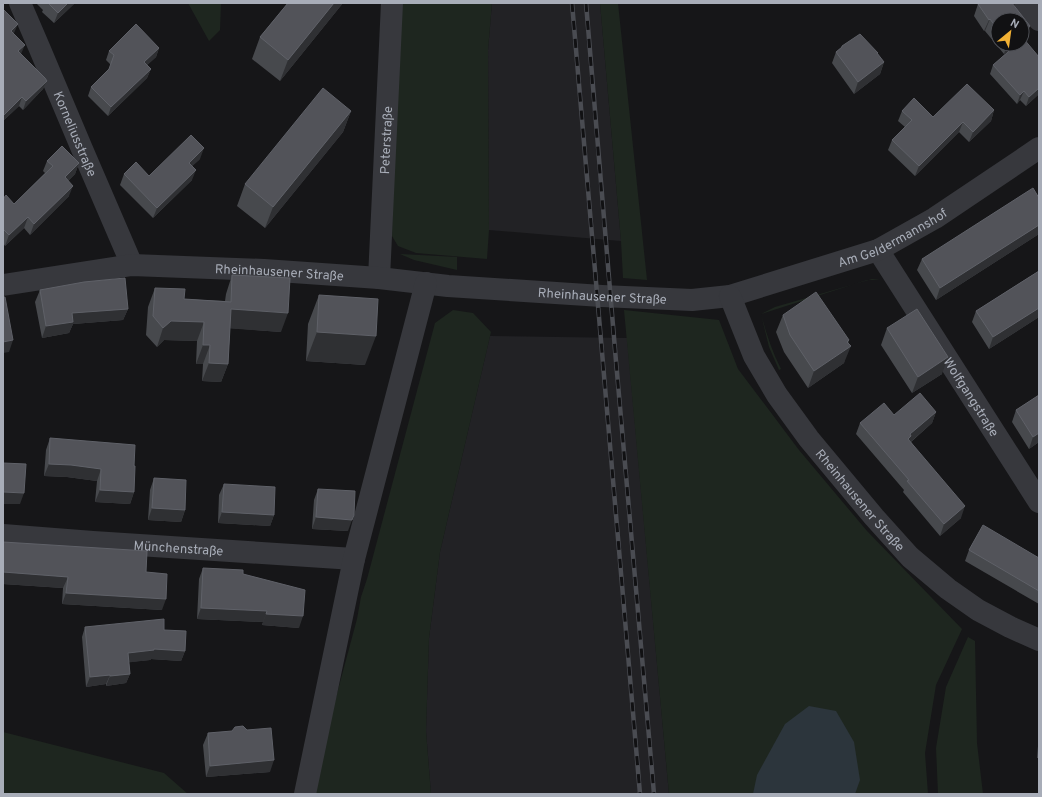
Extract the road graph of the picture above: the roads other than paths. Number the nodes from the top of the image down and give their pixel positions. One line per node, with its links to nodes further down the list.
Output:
1 (20, 3): 7 (street, Korneliusstraße)
2 (392, 3): 8 (street, Peterstraße)
3 (1026, 3): 4 (street)
4 (1039, 20)
5 (1039, 148): 6 (street, Am Geldermannshof)
6 (878, 250): 11 (street, Am Geldermannshof); 12 (street, Wolfgangstraße)
7 (132, 265): 8 (street, Rheinhausener Straße); 10 (street, Rheinhausener Straße)
8 (379, 278): 9 (street, Rheinhausener Straße)
9 (426, 283): 11 (street, Rheinhausener Straße); 14 (street)
10 (3, 285)
11 (730, 296): 15 (street, Rheinhausener Straße)
12 (1039, 502)
13 (3, 535): 14 (street, Münchenstraße)
14 (354, 559): 16 (street)
15 (1039, 640)
16 (305, 794)

